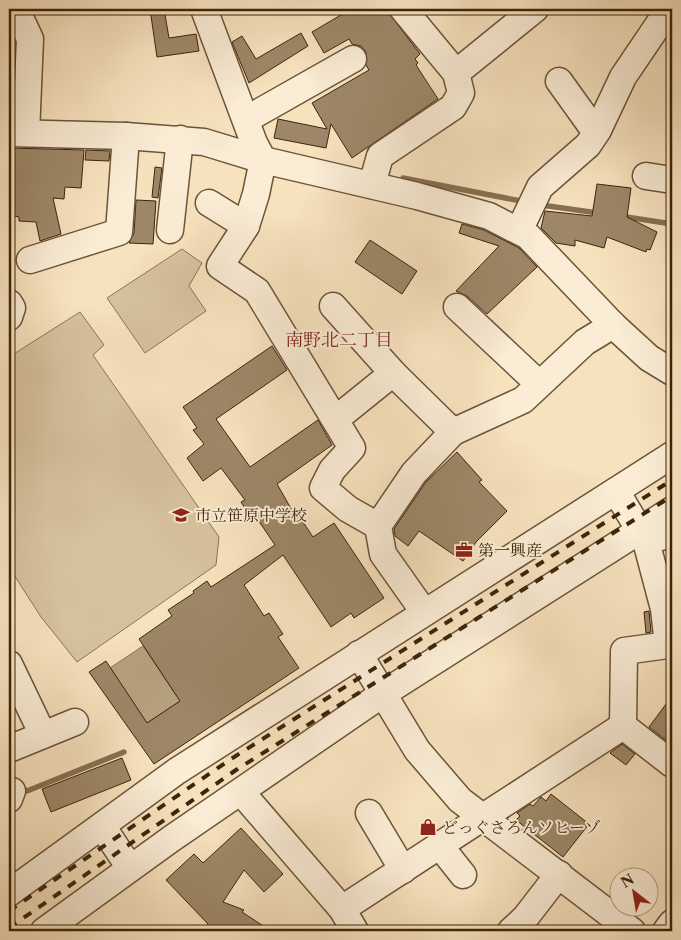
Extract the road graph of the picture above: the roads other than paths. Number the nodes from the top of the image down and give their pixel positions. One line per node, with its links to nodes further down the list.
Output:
1 (16, 9): 11 (street)
2 (204, 9): 9 (street)
3 (403, 9): 7 (street)
4 (535, 9): 7 (street)
5 (669, 9): 10 (street)
6 (347, 69): 9 (street)
7 (456, 73): 17 (street)
8 (561, 79): 10 (street)
9 (247, 120): 14 (street)
10 (598, 130): 21 (street)
11 (18, 133): 12 (street)
12 (126, 136): 13 (street); 22 (street)
13 (180, 139): 14 (street); 20 (street)
14 (263, 160): 17 (street); 19 (street)
15 (646, 176): 16 (street)
16 (672, 180)
17 (372, 185): 21 (street)
18 (209, 203): 19 (street)
19 (246, 226): 31 (street)
20 (170, 230)
21 (519, 231): 27 (street)
22 (30, 260)
23 (9, 303): 26 (street)
24 (457, 307): 30 (street)
25 (336, 316): 29 (street)
26 (9, 317)
27 (613, 325): 28 (street); 30 (street)
28 (672, 372)
29 (392, 373): 31 (street); 32 (street)
30 (538, 383): 32 (street)
31 (336, 419): 36 (street)
32 (453, 432): 36 (street)
33 (672, 455): 34 (street)
34 (616, 491): 38 (street); 39 (street)
35 (672, 510): 38 (street)
36 (378, 526): 39 (street)
37 (672, 534): 38 (street)
38 (643, 536): 42 (street); 44 (street)
39 (424, 612): 40 (street)
40 (359, 654): 42 (street); 53 (street)
41 (9, 664): 45 (street)
42 (382, 695): 49 (street); 52 (street)
43 (75, 722): 45 (street)
44 (623, 726): 47 (street); 52 (street)
45 (43, 735): 46 (street)
46 (9, 749)
47 (672, 764)
48 (9, 790): 50 (street)
49 (241, 792): 55 (street); 60 (street)
50 (9, 799)
51 (369, 813): 56 (street)
52 (484, 818): 54 (street); 57 (street)
53 (102, 826): 55 (street); 59 (street)
54 (440, 846): 56 (street); 58 (street)
55 (130, 868): 62 (street)
56 (403, 870): 60 (street)
57 (559, 874): 64 (street); 65 (street)
58 (463, 875)
59 (9, 893)
60 (342, 909): 63 (street)
61 (672, 923): 66 (street)
62 (44, 931)
63 (355, 931)
64 (510, 931)
65 (632, 931)
66 (666, 931)

